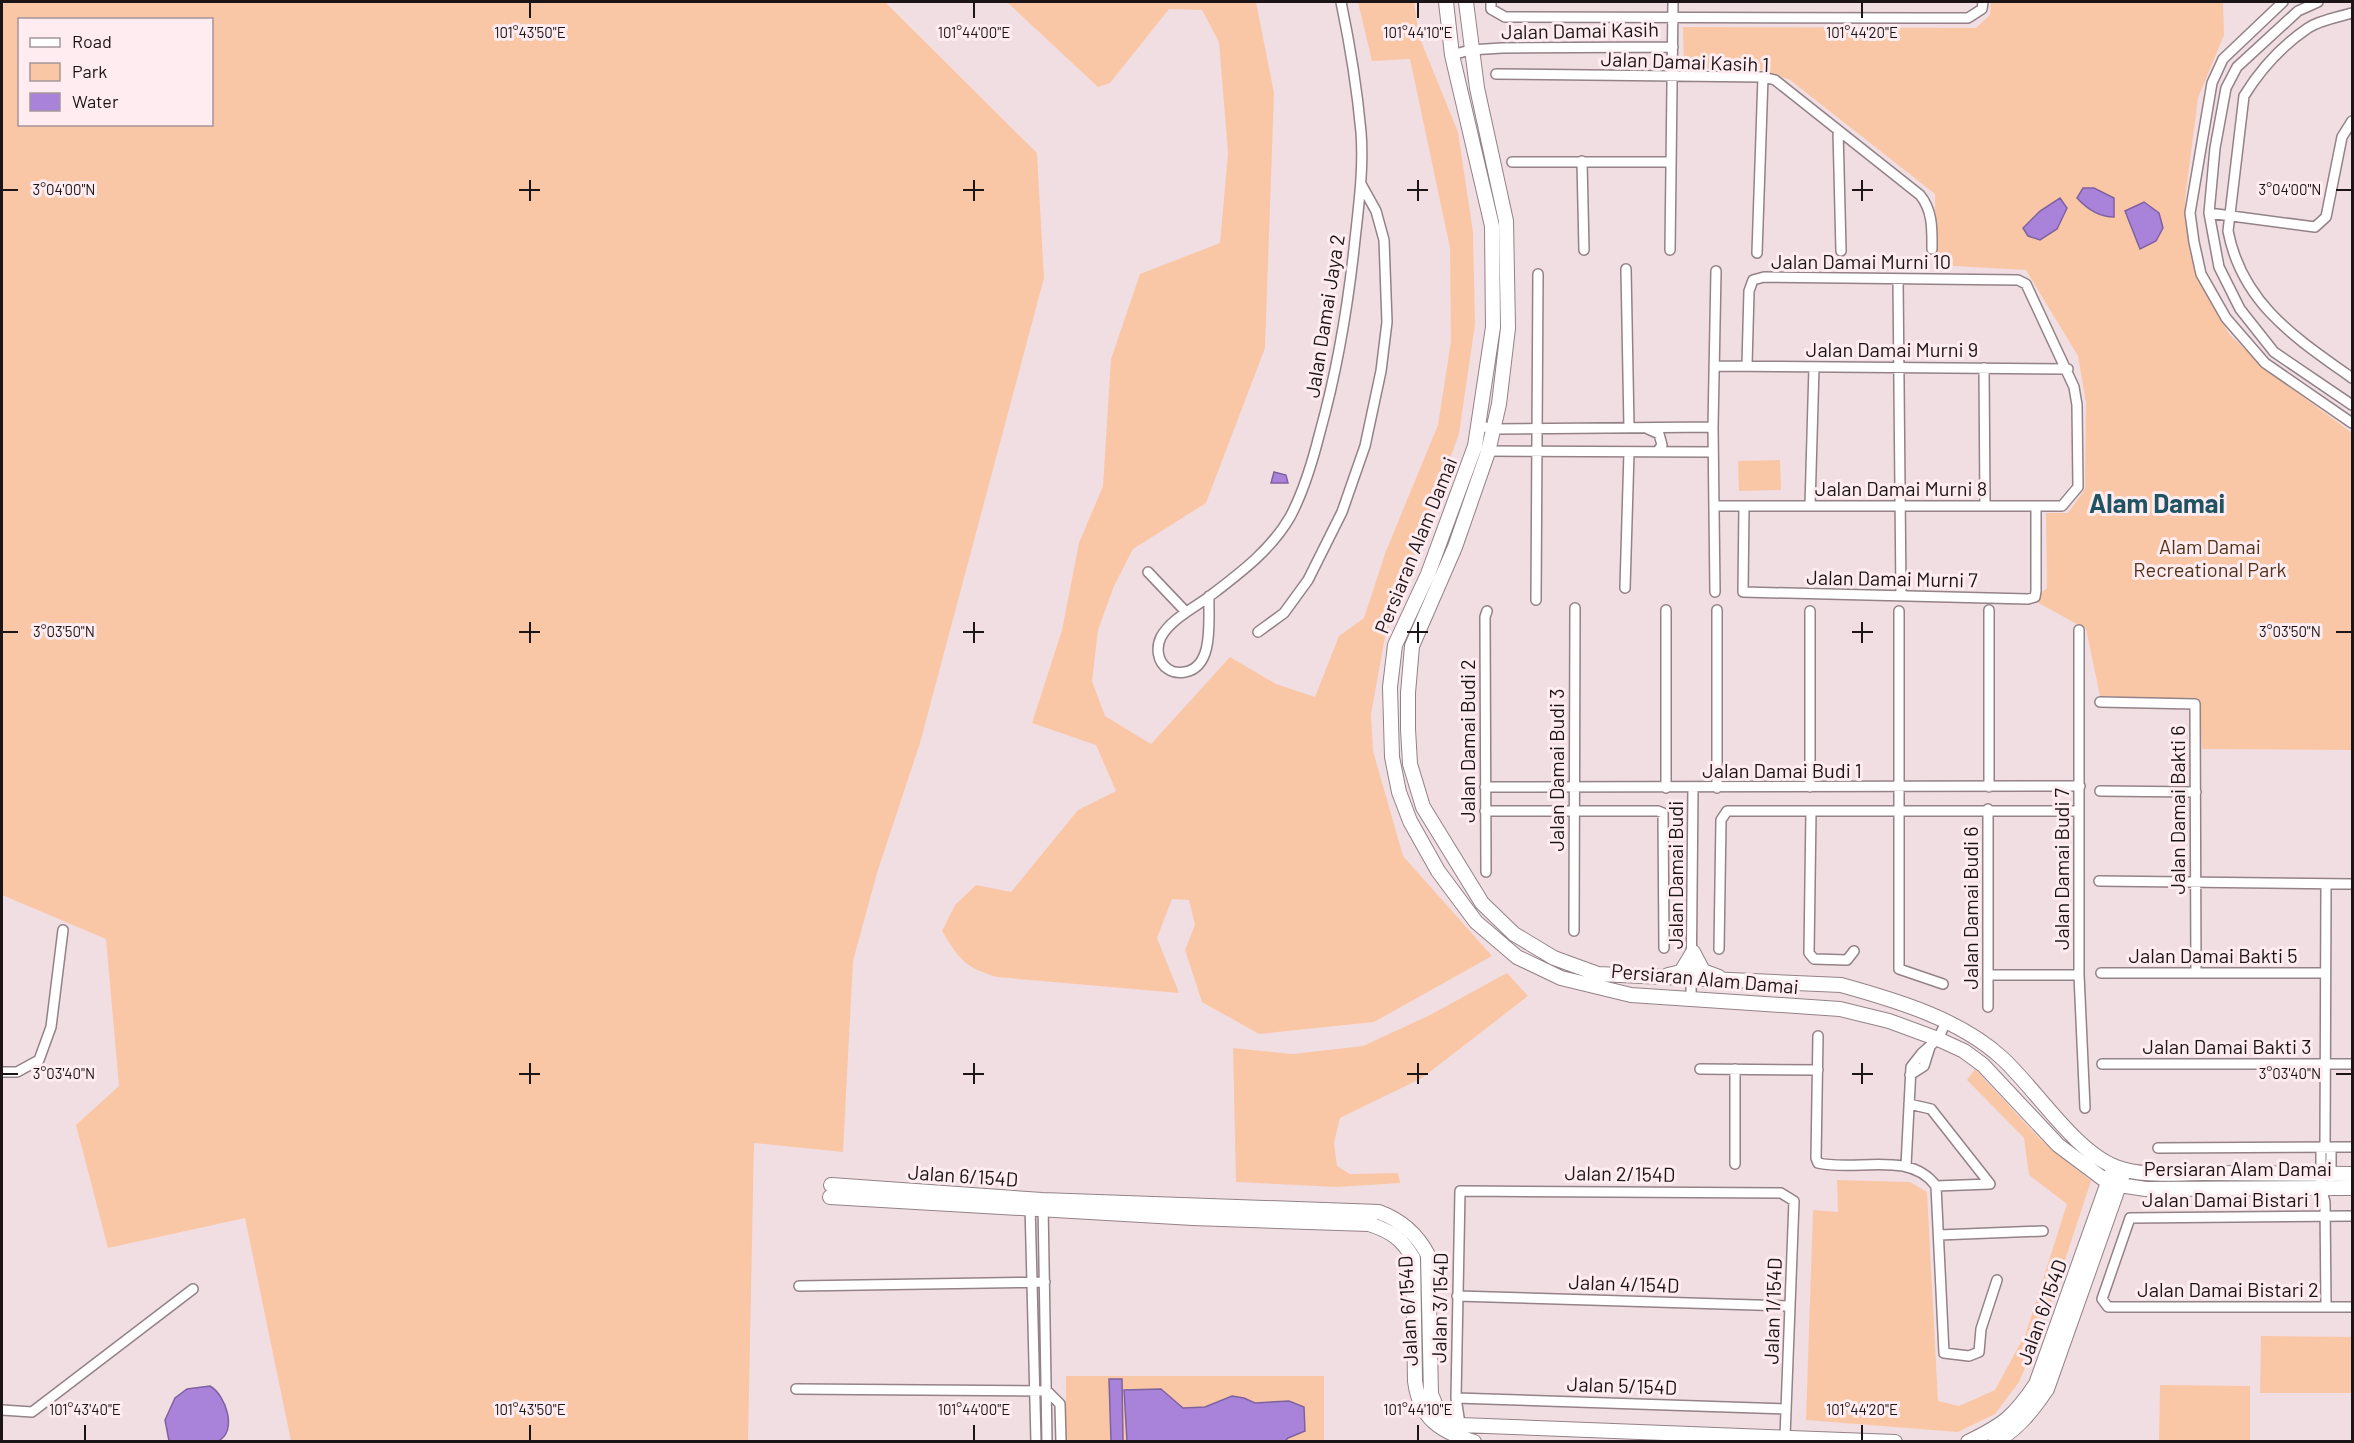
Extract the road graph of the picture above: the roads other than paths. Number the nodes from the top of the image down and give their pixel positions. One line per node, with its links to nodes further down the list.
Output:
1 (1341, 2): 22 (street, Jalan Damai Jaya 2)
2 (1446, 2): 13 (street, Persiaran Alam Damai)
3 (1466, 2): 12 (street, Persiaran Alam Damai)
4 (1673, 2): 10 (street)
5 (1983, 2): 10 (street)
6 (2283, 2): 42 (street)
7 (2318, 2): 23 (street)
8 (1491, 5): 10 (street)
9 (2352, 13): 24 (street)
10 (1673, 17): 11 (street)
11 (1673, 47): 12 (street, Jalan Damai Kasih); 15 (street)
12 (1470, 50): 13 (street, Jalan Damai Kasih); 48 (street, Persiaran Alam Damai)
13 (1452, 55): 43 (street, Persiaran Alam Damai)
14 (1496, 74): 15 (street, Jalan Damai Kasih 1)
15 (1674, 75): 16 (street, Jalan Damai Kasih 1); 21 (street)
16 (1763, 77): 18 (street, Jalan Damai Kasih 1); 29 (street)
17 (2352, 121): 24 (street)
18 (1838, 130): 25 (street, Jalan Damai Kasih 1); 28 (street)
19 (1582, 161): 20 (street); 21 (street); 26 (street)
20 (1512, 162)
21 (1671, 162): 27 (street)
22 (1361, 184): 63 (street, Jalan Damai Jaya 2); 75 (street)
23 (2209, 213): 24 (street); 41 (street)
24 (2228, 214): 40 (street)
25 (1932, 249)
26 (1584, 250)
27 (1670, 250)
28 (1841, 251)
29 (1757, 253)
30 (1626, 269): 46 (street)
31 (1716, 271): 35 (street)
32 (1538, 274): 45 (street)
33 (1898, 279): 34 (street, Jalan Damai Murni 10); 37 (street); 39 (street, Jalan Damai Murni 10)
34 (1747, 365): 35 (street, Jalan Damai Murni 9); 36 (street, Jalan Damai Murni 9)
35 (1716, 366): 44 (street)
36 (1814, 367): 37 (street, Jalan Damai Murni 9); 56 (street)
37 (1900, 367): 38 (street, Jalan Damai Murni 9); 57 (street)
38 (1984, 368): 39 (street, Jalan Damai Murni 9); 58 (street)
39 (2068, 369): 59 (street, Jalan Damai Murni 8)
40 (2352, 378)
41 (2352, 405)
42 (2352, 423)
43 (1480, 426): 48 (street); 49 (street, Persiaran Alam Damai)
44 (1713, 427): 47 (street); 53 (street)
45 (1536, 428): 46 (street); 48 (street); 50 (street)
46 (1629, 428): 47 (street)
47 (1646, 428): 52 (street)
48 (1494, 429): 49 (street, Persiaran Alam Damai)
49 (1482, 449): 50 (street); 77 (street, Persiaran Alam Damai); 78 (street, Persiaran Alam Damai)
50 (1537, 452): 51 (street); 65 (street)
51 (1629, 452): 52 (street); 61 (street)
52 (1657, 452): 53 (street)
53 (1713, 452): 54 (street)
54 (1714, 506): 55 (street, Jalan Damai Murni 8); 62 (street)
55 (1744, 506): 56 (street, Jalan Damai Murni 8); 64 (street, Jalan Damai Murni 7)
56 (1810, 506): 57 (street, Jalan Damai Murni 8)
57 (1901, 506): 58 (street, Jalan Damai Murni 8); 64 (street)
58 (1985, 506): 59 (street, Jalan Damai Murni 8)
59 (2036, 506): 64 (street, Jalan Damai Murni 7)
60 (1148, 572): 73 (street)
61 (1625, 588)
62 (1715, 592)
63 (1209, 596): 73 (street, Jalan Damai Jaya 2); 73 (street, Jalan Damai Jaya 2)
64 (1901, 596)
65 (1536, 600)
66 (1575, 608): 84 (street, Jalan Damai Budi 3)
67 (1666, 610): 85 (street, Jalan Damai Budi)
68 (1717, 610): 87 (street)
69 (1989, 610): 83 (street)
70 (1487, 611): 80 (street, Jalan Damai Budi 2)
71 (1810, 611): 81 (street)
72 (1899, 611): 82 (street)
73 (1186, 612)
74 (2079, 630): 79 (street, Jalan Damai Budi 7)
75 (1258, 632)
76 (2100, 702): 89 (street, Jalan Damai Bakti 6)
77 (1408, 729): 78 (street); 112 (street, Persiaran Alam Damai)
78 (1389, 731): 116 (street, Persiaran Alam Damai)
79 (2080, 786): 83 (street, Jalan Damai Budi 1); 95 (street, Jalan Damai Budi 7)
80 (1485, 787): 84 (street, Jalan Damai Budi 1); 92 (street, Jalan Damai Budi 2)
81 (1810, 787): 82 (street, Jalan Damai Budi 1); 87 (street, Jalan Damai Budi 1)
82 (1900, 787): 83 (street, Jalan Damai Budi 1); 91 (street)
83 (1989, 787)
84 (1574, 788): 85 (street, Jalan Damai Budi 1); 93 (street, Jalan Damai Budi 3)
85 (1666, 788): 86 (street, Jalan Damai Budi 1)
86 (1693, 788): 87 (street, Jalan Damai Budi 1); 106 (street, Jalan Damai Budi)
87 (1717, 788)
88 (2100, 791): 89 (street)
89 (2196, 792): 98 (street, Jalan Damai Bakti 6)
90 (1988, 809): 91 (street); 95 (street); 110 (street, Jalan Damai Budi 6)
91 (1900, 810): 94 (street); 115 (street)
92 (1485, 811): 93 (street, Jalan Damai Budi); 96 (street, Jalan Damai Budi 2)
93 (1574, 811): 102 (street, Jalan Damai Budi 3); 103 (street, Jalan Damai Budi)
94 (1811, 811): 104 (street); 105 (street)
95 (2079, 811): 111 (street, Jalan Damai Budi 7)
96 (1486, 872)
97 (2099, 881): 98 (street)
98 (2195, 882): 99 (street); 107 (street, Jalan Damai Bakti 6)
99 (2326, 884): 100 (street); 108 (street)
100 (2352, 884)
101 (63, 930): 127 (street)
102 (1574, 931)
103 (1664, 948)
104 (1719, 949)
105 (1854, 951)
106 (1693, 952): 112 (street); 113 (street, Jalan Damai Budi); 114 (street)
107 (2196, 973): 108 (street, Jalan Damai Bakti 5); 109 (street, Jalan Damai Bakti 5)
108 (2325, 973): 122 (street)
109 (2101, 974)
110 (1988, 975): 111 (street); 117 (street, Jalan Damai Budi 6)
111 (2079, 975): 129 (street, Jalan Damai Budi 7)
112 (1662, 977): 113 (street, Persiaran Alam Damai)
113 (1692, 978): 114 (street, Persiaran Alam Damai); 116 (street, Jalan Damai Budi)
114 (1723, 980): 118 (street, Persiaran Alam Damai)
115 (1943, 984)
116 (1691, 998): 120 (street, Persiaran Alam Damai)
117 (1988, 1007)
118 (1946, 1022): 120 (street); 135 (street, Persiaran Alam Damai)
119 (1818, 1036): 126 (street)
120 (1934, 1043): 128 (street); 138 (street, Persiaran Alam Damai)
121 (2102, 1064): 122 (street, Jalan Damai Bakti 3)
122 (2325, 1064): 123 (street, Jalan Damai Bakti 3); 130 (street)
123 (2352, 1065)
124 (1700, 1069): 125 (street)
125 (1735, 1069): 126 (street); 133 (street)
126 (1818, 1070): 134 (street)
127 (2, 1072)
128 (1909, 1104): 134 (street); 139 (street)
129 (2085, 1108)
130 (2325, 1147): 131 (street); 132 (street); 137 (street)
131 (2352, 1147)
132 (2158, 1148)
133 (1735, 1164)
134 (1906, 1166): 139 (street)
135 (2119, 1168): 137 (street, Persiaran Alam Damai); 138 (street, Jalan 6/154D)
136 (2352, 1173): 137 (street, Persiaran Alam Damai)
137 (2326, 1174): 143 (street)
138 (2114, 1185): 143 (street, Persiaran Alam Damai); 174 (street, Jalan 6/154D); 175 (street, Jalan 6/154D)
139 (1936, 1186): 149 (street)
140 (2352, 1188): 143 (street, Persiaran Alam Damai)
141 (830, 1191): 145 (street, Jalan 6/154D)
142 (1460, 1191): 144 (street, Jalan 2/154D); 155 (street, Jalan 3/154D)
143 (2326, 1192): 146 (street)
144 (1781, 1193): 157 (street, Jalan 1/154D)
145 (1036, 1204): 151 (street); 152 (street); 166 (street, Jalan 6/154D); 172 (street, Jalan 6/154D)
146 (2325, 1216): 147 (street, Jalan Damai Bistari 1); 156 (street, Jalan Damai Bistari 1); 158 (street)
147 (2352, 1216)
148 (2043, 1232): 149 (street)
149 (1939, 1235): 150 (street)
150 (1997, 1280)
151 (1032, 1282): 152 (street); 153 (street); 162 (street)
152 (1044, 1282): 161 (street)
153 (799, 1286)
154 (194, 1289): 165 (street)
155 (1457, 1296): 157 (street, Jalan 4/154D); 163 (street, Jalan 3/154D)
156 (2104, 1305): 158 (street, Jalan Damai Bistari 2)
157 (1790, 1306): 164 (street, Jalan 1/154D)
158 (2326, 1307): 159 (street, Jalan Damai Bistari 2)
159 (2352, 1307)
160 (796, 1389): 162 (street)
161 (1047, 1390): 162 (street); 170 (street); 171 (street)
162 (1034, 1391): 169 (street)
163 (1456, 1398): 164 (street, Jalan 5/154D); 166 (street, Jalan 3/154D)
164 (1786, 1409): 168 (street, Jalan 1/154D)
165 (2, 1410)
166 (1460, 1425): 167 (street); 172 (street)
167 (1612, 1436): 168 (street)
168 (1785, 1439): 173 (street)
169 (1036, 1442)
170 (1047, 1442)
171 (1061, 1442)
172 (1474, 1442)
173 (1895, 1442)
174 (1968, 1442)
175 (1995, 1442)

